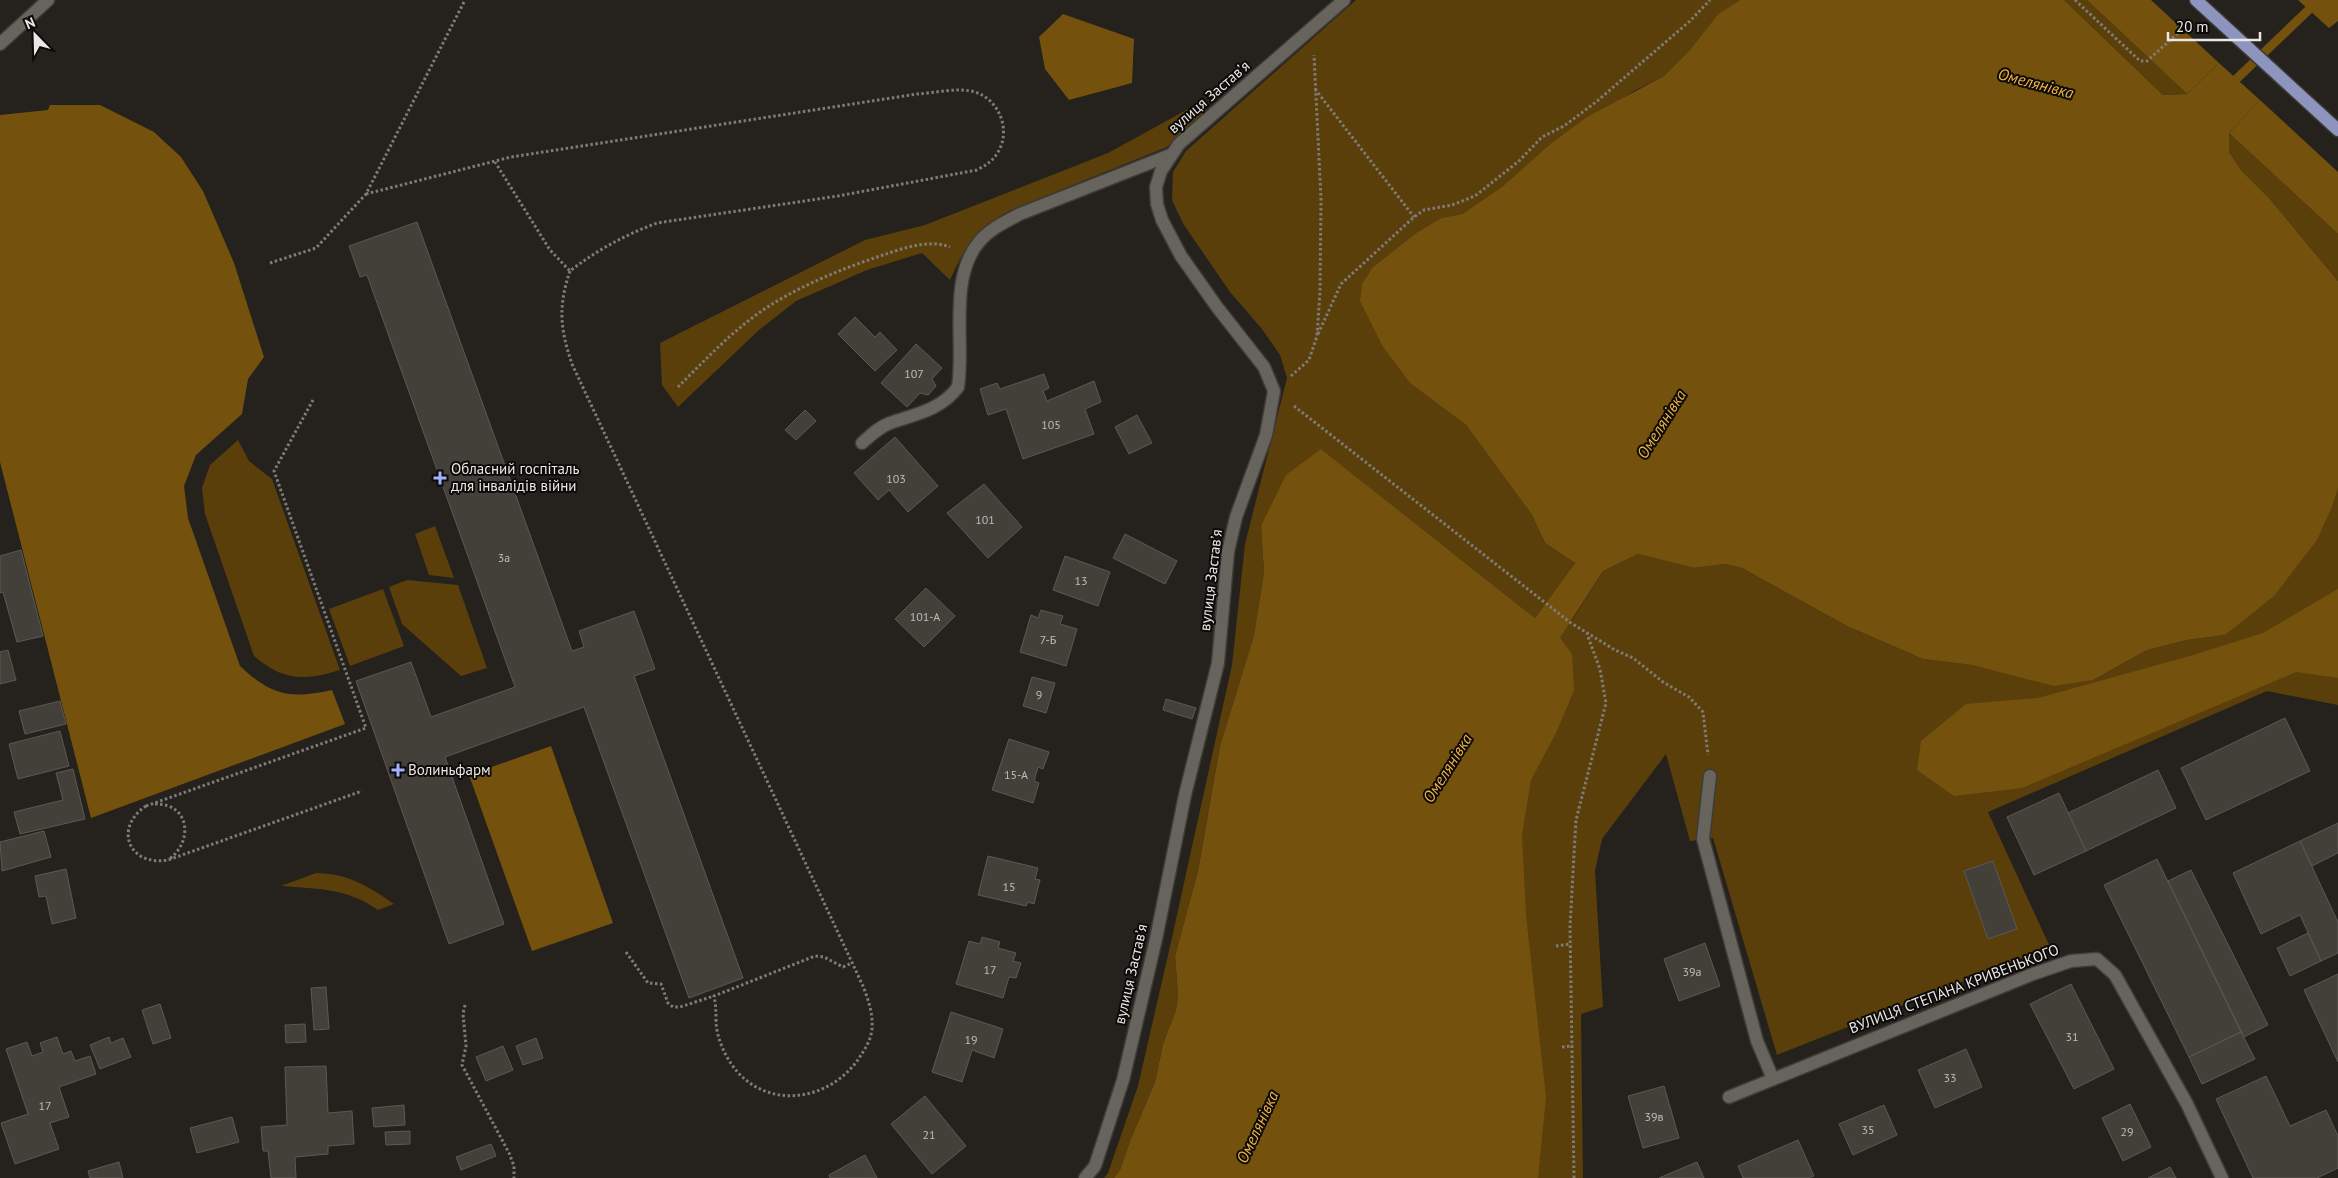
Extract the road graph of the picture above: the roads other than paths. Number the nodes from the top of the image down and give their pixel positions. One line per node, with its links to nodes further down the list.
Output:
1 (48, 0): 5 (street)
2 (1344, 0): 4 (street, вулиця Заставʼя)
3 (2196, 0): 6 (main road)
4 (1328, 4): 7 (street, вулиця Заставʼя)
5 (0, 44)
6 (2338, 130)
7 (1170, 155): 8 (street); 12 (street, вулиця Заставʼя)
8 (862, 443)
9 (1710, 776): 10 (street)
10 (1773, 1079): 11 (street, ВУЛИЦЯ СТЕПАНА КРИВЕНЬКОГО); 13 (street, ВУЛИЦЯ СТЕПАНА КРИВЕНЬКОГО)
11 (1729, 1096)
12 (1085, 1178)
13 (2222, 1178)

